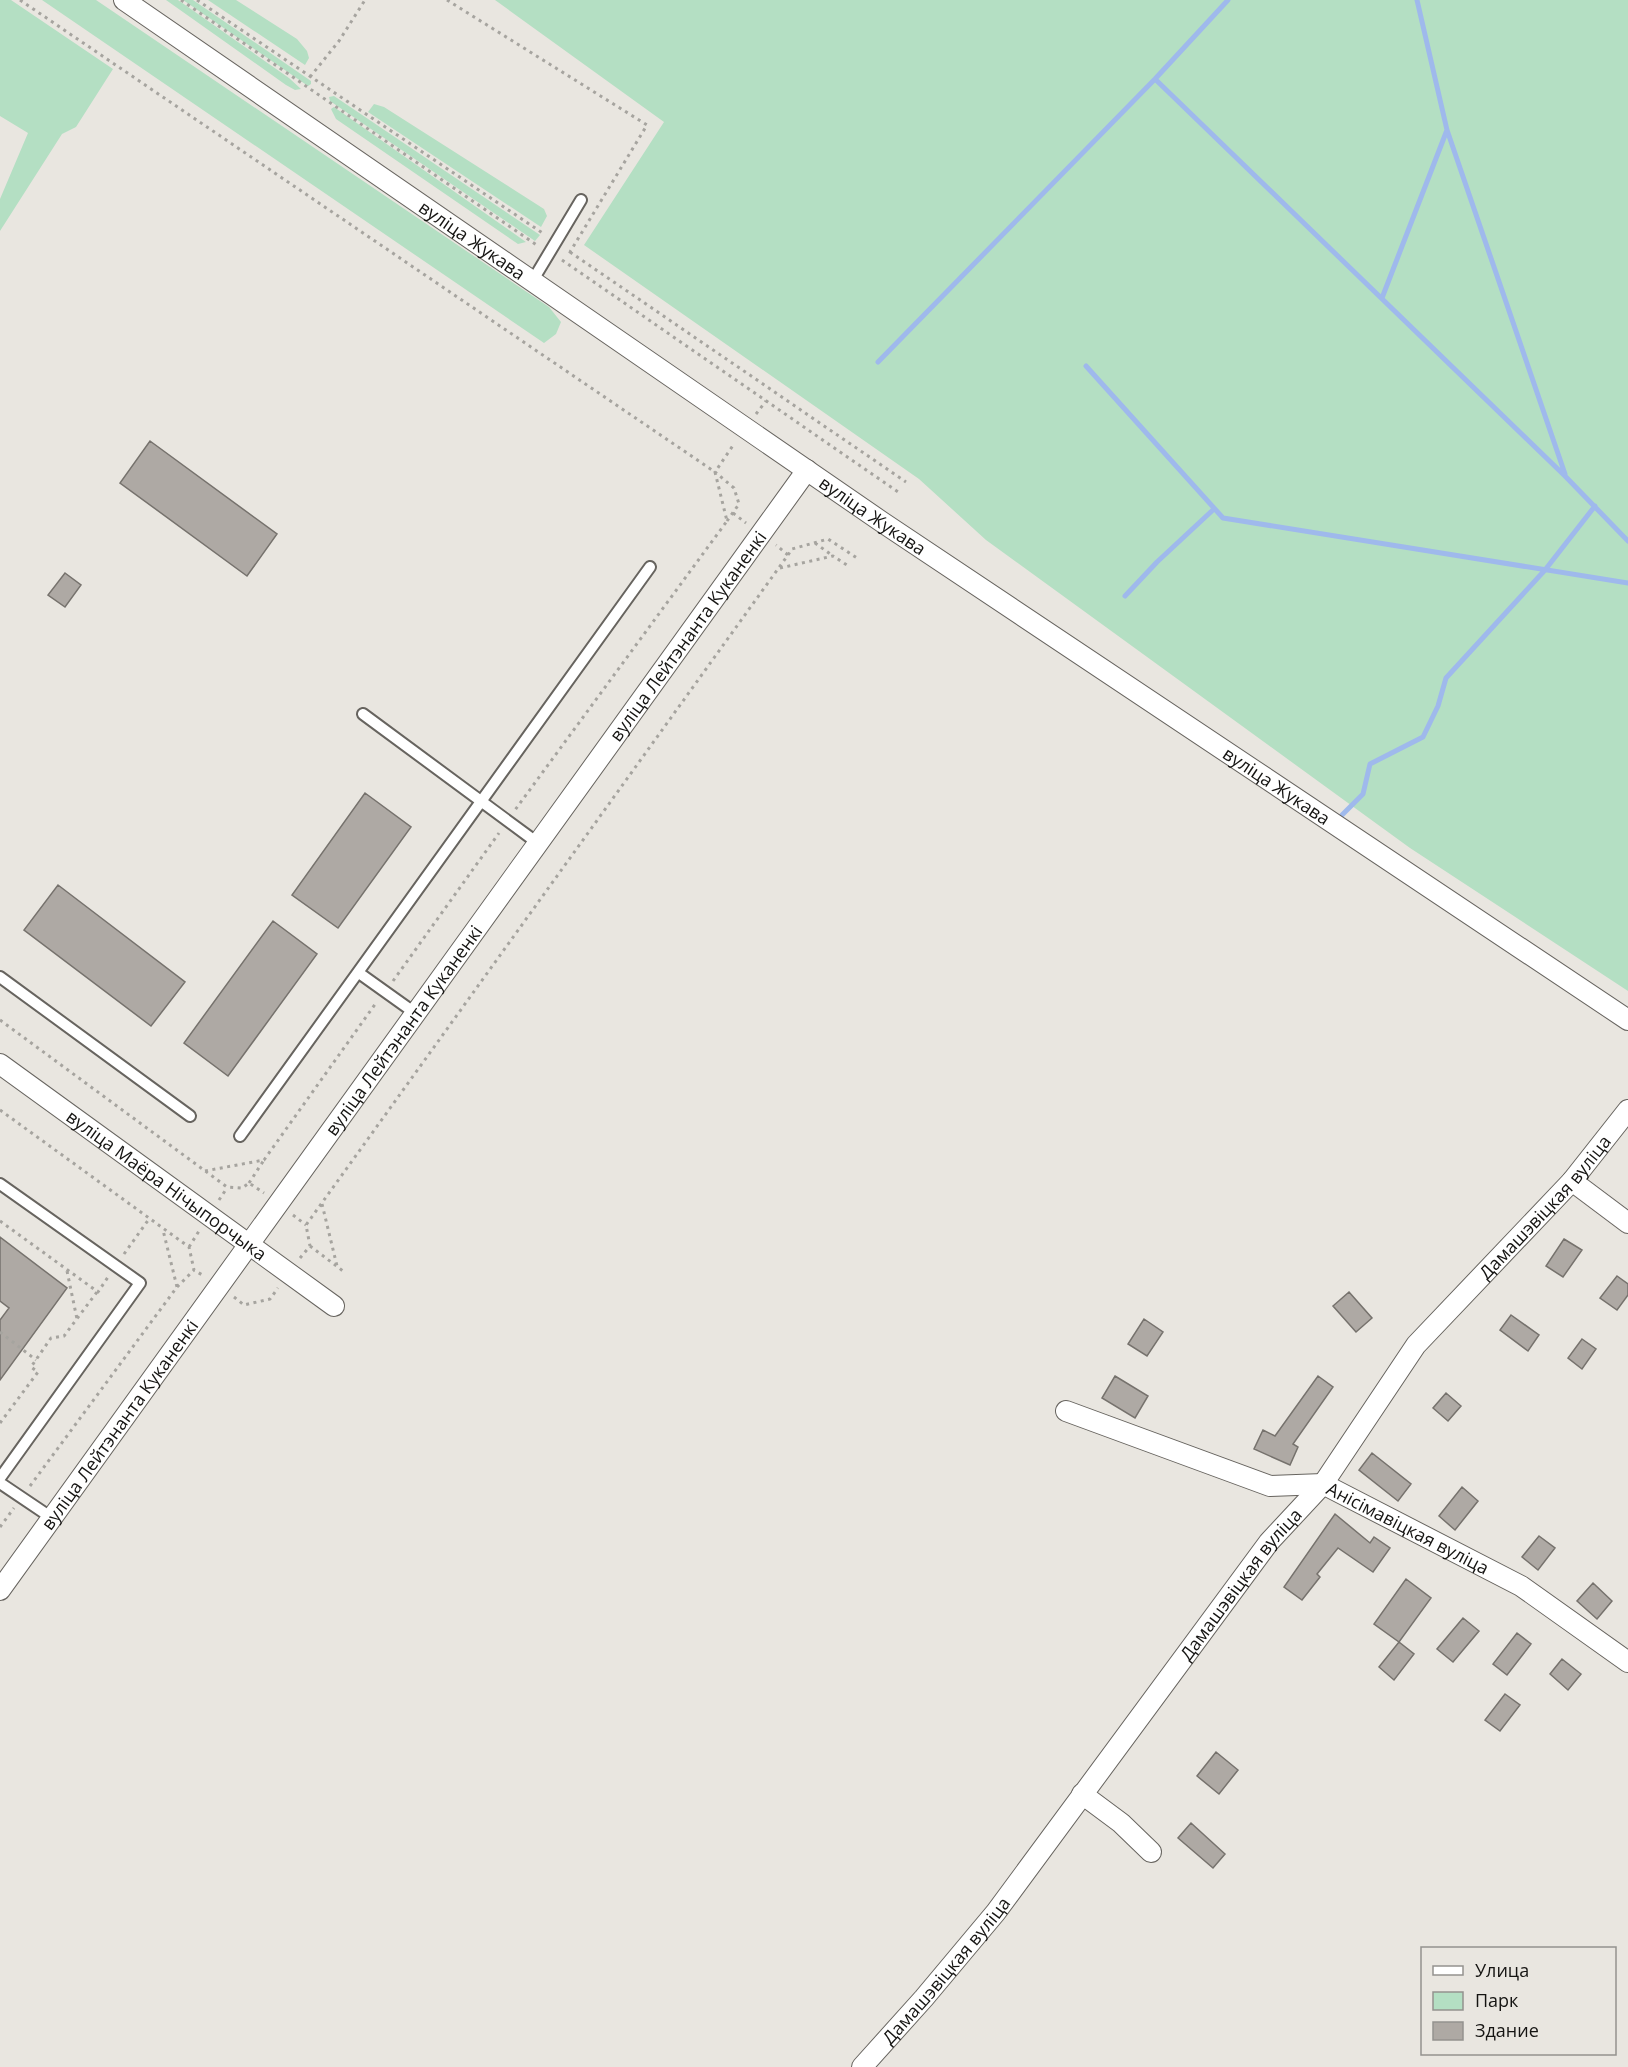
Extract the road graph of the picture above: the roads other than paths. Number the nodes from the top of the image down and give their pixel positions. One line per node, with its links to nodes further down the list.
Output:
1 (124, 0): 3 (street, вуліца Жукава)
2 (580, 200): 3 (lane)
3 (533, 280): 4 (street, вуліца Жукава)
4 (807, 470): 8 (street, вуліца Лейтэнанта Куканенкі); 12 (street, вуліца Жукава)
5 (650, 567): 7 (lane)
6 (363, 714): 7 (lane)
7 (483, 803): 8 (lane); 9 (lane)
8 (539, 844): 11 (street, вуліца Лейтэнанта Куканенкі)
9 (358, 973): 11 (lane); 16 (lane)
10 (0, 977): 15 (lane)
11 (415, 1013): 20 (street, вуліца Лейтэнанта Куканенкі)
12 (1628, 1020)
13 (0, 1064): 20 (street, вуліца Маёра Нічыпорчыка)
14 (1628, 1110): 17 (street, Дамашэвіцкая вуліца)
15 (190, 1116)
16 (240, 1136)
17 (1572, 1181): 19 (street); 25 (street, Дамашэвіцкая вуліца)
18 (0, 1184): 23 (lane)
19 (1628, 1223)
20 (250, 1244): 21 (street, вуліца Маёра Нічыпорчыка); 26 (street, вуліца Лейтэнанта Куканенкі)
21 (334, 1306)
22 (1065, 1411): 25 (street, Анісімавіцкая вуліца)
23 (0, 1478)
24 (0, 1483): 26 (lane)
25 (1323, 1484): 28 (street, Анісімавіцкая вуліца); 29 (street, Дамашэвіцкая вуліца)
26 (52, 1518): 27 (street, вуліца Лейтэнанта Куканенкі)
27 (0, 1590)
28 (1628, 1662)
29 (1082, 1794): 30 (street); 31 (street, Дамашэвіцкая вуліца)
30 (1151, 1852)
31 (862, 2067)

